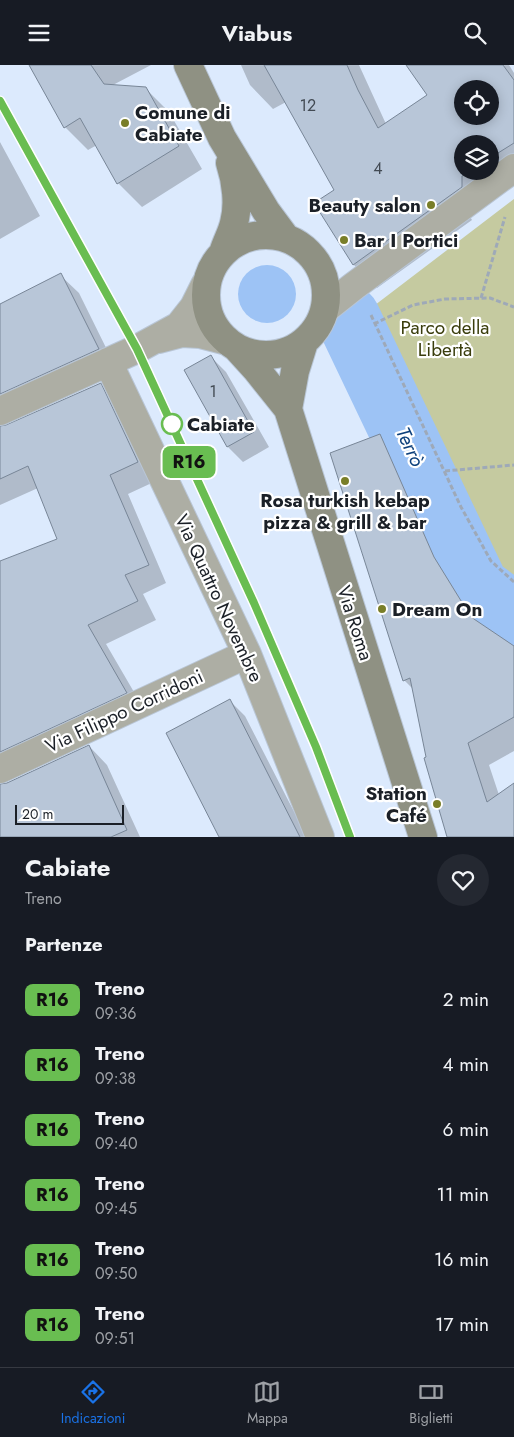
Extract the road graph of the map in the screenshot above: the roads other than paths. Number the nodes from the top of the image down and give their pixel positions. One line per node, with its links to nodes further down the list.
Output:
1 (188, 65): 2 (street)
2 (222, 138): 4 (street); 5 (street)
3 (505, 174): 7 (street)
4 (286, 238): 5 (street); 7 (street)
5 (224, 250): 6 (street)
6 (206, 285): 8 (street); 10 (street)
7 (325, 309): 9 (street)
8 (156, 340): 10 (street); 11 (street)
9 (304, 342): 10 (street); 12 (street, Via Roma)
10 (231, 344): 12 (street, Via Roma)
11 (108, 362): 13 (street); 14 (street, Via Quattro Novembre)
12 (288, 409): 17 (street, Via Roma)
13 (0, 411)
14 (247, 653): 15 (street, Via Filippo Corridoni); 16 (street, Via Quattro Novembre)
15 (0, 769)
16 (320, 837)
17 (422, 837)

